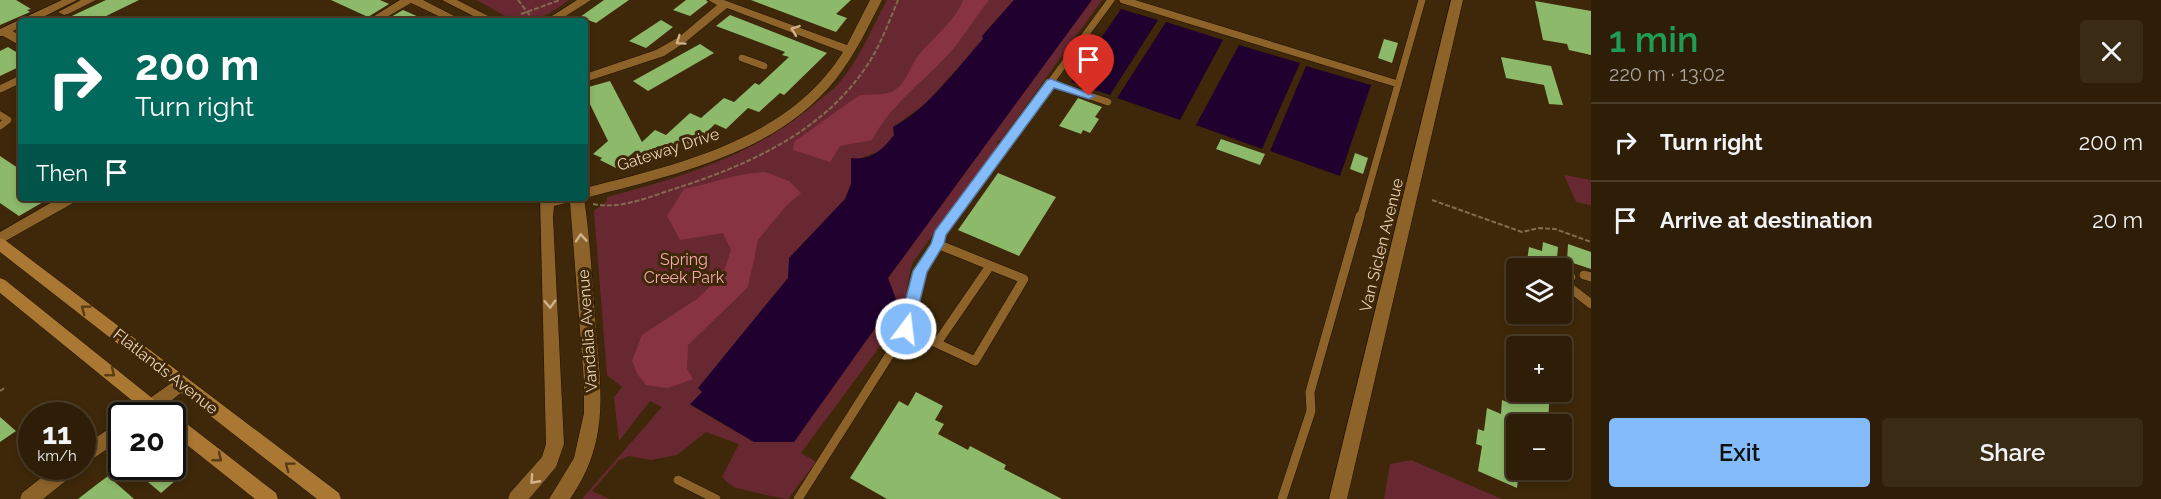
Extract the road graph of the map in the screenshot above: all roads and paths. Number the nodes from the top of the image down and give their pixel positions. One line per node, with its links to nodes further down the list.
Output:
1 (71, 0): 17 (street)
2 (90, 0): 18 (street)
3 (408, 0): 19 (street)
4 (414, 0): 20 (street)
5 (448, 0): 21 (street)
6 (518, 0): 15 (path)
7 (561, 0): 15 (path)
8 (585, 0): 23 (street)
9 (876, 0): 24 (street, Gateway Drive)
10 (1111, 0): 29 (lane)
11 (1123, 0): 30 (lane)
12 (1422, 0): 30 (lane)
13 (1457, 0): 66 (street, Van Siclen Avenue)
14 (720, 2): 24 (street, one-way to 14); 27 (street, one-way to 27)
15 (527, 12): 16 (path); 22 (path)
16 (521, 14)
17 (32, 18)
18 (51, 18)
19 (377, 18)
20 (452, 18)
21 (486, 18)
22 (532, 18)
23 (555, 18)
24 (850, 50): 35 (street, Gateway Drive)
25 (742, 58): 26 (lane)
26 (764, 66)
27 (588, 77)
28 (18, 80): 31 (lane)
29 (1051, 83): 32 (lane); 43 (lane)
30 (1398, 84): 65 (lane)
31 (0, 89)
32 (1108, 102)
33 (0, 115): 34 (lane)
34 (0, 126)
35 (588, 192)
36 (1432, 200): 41 (path)
37 (65, 201): 40 (street)
38 (547, 201): 61 (street, one-way to 61)
39 (577, 201): 62 (street, Vandalia Avenue, one-way to 39)
40 (0, 239)
41 (1591, 242)
42 (0, 244): 50 (main road, Flatlands Avenue, one-way to 42)
43 (937, 244): 44 (lane); 48 (lane)
44 (990, 266): 49 (lane); 49 (lane)
45 (0, 284): 53 (main road, one-way to 53)
46 (1572, 289): 47 (lane)
47 (1591, 304)
48 (906, 329): 49 (lane); 64 (lane)
49 (937, 343)
50 (181, 383): 54 (street); 60 (main road, Flatlands Avenue, one-way to 50)
51 (6, 387): 52 (path)
52 (0, 391)
53 (139, 402)
54 (161, 402)
55 (186, 433): 59 (main road, one-way to 59)
56 (53, 480): 58 (street)
57 (678, 480): 63 (lane)
58 (29, 499)
59 (269, 499)
60 (332, 499)
61 (517, 499)
62 (558, 499)
63 (716, 499)
64 (798, 499)
65 (1281, 499)
66 (1338, 499)

